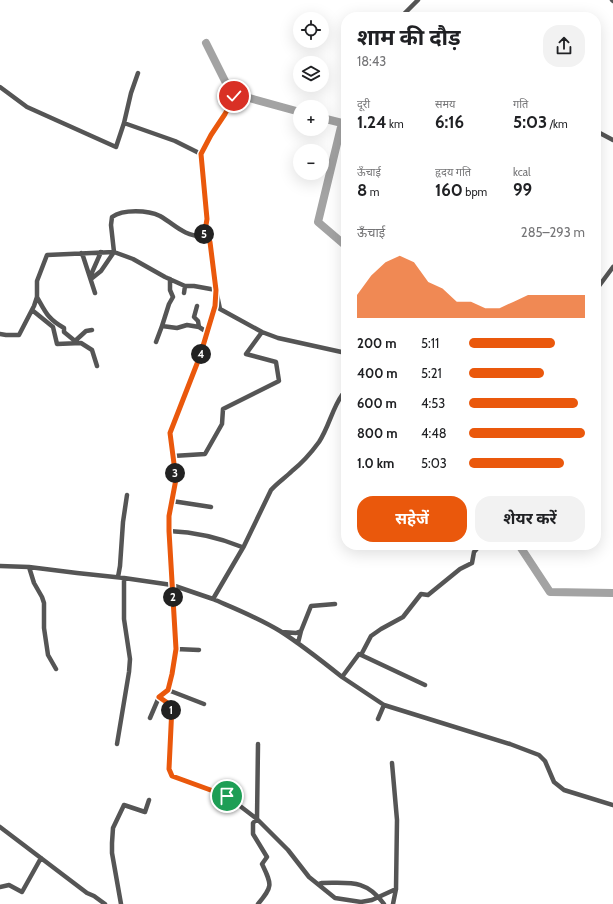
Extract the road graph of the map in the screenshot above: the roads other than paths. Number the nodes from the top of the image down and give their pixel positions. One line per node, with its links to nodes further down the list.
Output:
1 (418, 0): 2 (street)
2 (407, 12)
3 (138, 73): 6 (street)
4 (0, 87): 6 (street)
5 (234, 96): 9 (street)
6 (124, 124): 9 (street)
7 (601, 134): 8 (street)
8 (613, 140)
9 (201, 154): 10 (street)
10 (204, 237): 12 (street); 19 (street)
11 (101, 252): 12 (street); 13 (street); 15 (street)
12 (114, 252): 15 (street); 16 (street)
13 (81, 253): 15 (street); 22 (street)
14 (613, 268): 17 (street)
15 (90, 278): 20 (street)
16 (170, 279): 18 (street); 25 (street)
17 (601, 284)
18 (185, 286): 19 (street); 21 (street)
19 (216, 290): 28 (street); 29 (street)
20 (95, 293)
21 (184, 293)
22 (36, 297): 24 (street); 27 (street)
23 (197, 306): 26 (street)
24 (32, 310): 30 (street); 33 (street)
25 (162, 326): 26 (street); 31 (street)
26 (199, 327): 28 (street)
27 (92, 330)
28 (207, 332): 35 (street)
29 (262, 332): 32 (street); 35 (street)
30 (0, 334)
31 (156, 342)
32 (341, 353)
33 (97, 366)
34 (341, 396): 40 (street)
35 (172, 456): 37 (street)
36 (126, 494): 44 (street)
37 (172, 501): 38 (street); 39 (street)
38 (211, 507)
39 (169, 531): 40 (street); 46 (street)
40 (242, 547): 47 (street)
41 (476, 550): 54 (street)
42 (0, 566): 43 (street)
43 (30, 567): 44 (street); 55 (street)
44 (118, 577): 45 (street)
45 (124, 578): 46 (street); 64 (street)
46 (172, 585): 47 (street); 52 (street)
47 (213, 599): 50 (street)
48 (335, 604): 49 (street)
49 (302, 631): 50 (street); 51 (street)
50 (282, 632): 51 (street)
51 (298, 643): 56 (street)
52 (176, 649): 53 (street); 58 (street)
53 (199, 650)
54 (361, 655): 56 (street); 57 (street)
55 (56, 669)
56 (342, 677): 61 (street)
57 (424, 685)
58 (168, 690): 59 (street); 60 (street)
59 (159, 697): 62 (street); 69 (street)
60 (204, 704)
61 (384, 705): 63 (street); 68 (street)
62 (150, 718)
63 (378, 719)
64 (117, 744)
65 (258, 744): 69 (street)
66 (392, 763): 74 (street)
67 (149, 800): 77 (street)
68 (613, 805)
69 (257, 819): 72 (street); 78 (street)
70 (0, 827): 71 (street)
71 (41, 858): 73 (street); 76 (street)
72 (319, 884): 75 (street); 75 (street)
73 (0, 887)
74 (396, 889): 75 (street); 80 (street)
75 (379, 897): 79 (street)
76 (104, 904)
77 (121, 904)
78 (258, 904)
79 (384, 904)
80 (393, 904)

